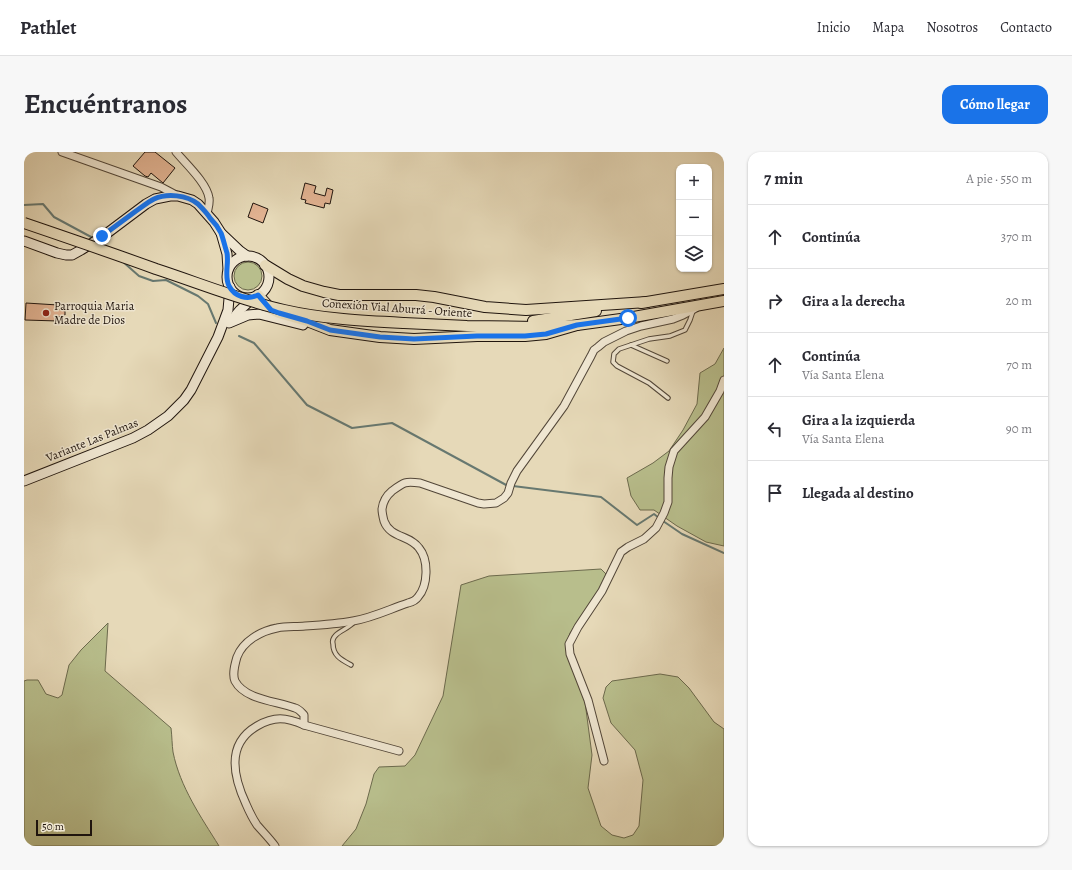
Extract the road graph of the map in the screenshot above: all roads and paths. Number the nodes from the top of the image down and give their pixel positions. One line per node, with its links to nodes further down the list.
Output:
1 (62, 152): 3 (street)
2 (176, 152): 4 (street)
3 (178, 196): 4 (main road); 7 (main road)
4 (207, 214): 6 (main road)
5 (24, 223): 19 (main road, Conexión Vial Aburrá - Oriente, bridge)
6 (221, 233): 8 (main road); 10 (main road)
7 (24, 241)
8 (247, 256): 9 (main road); 10 (main road)
9 (265, 265): 13 (main road); 15 (main road)
10 (228, 271): 11 (main road)
11 (230, 287): 13 (main road); 21 (main road, Variante Las Palmas)
12 (724, 289): 15 (main road)
13 (256, 296): 17 (main road, Variante Las Palmas); 20 (main road)
14 (724, 301): 16 (main road)
15 (647, 302): 19 (main road)
16 (696, 307): 18 (main road); 22 (lane); 27 (street)
17 (229, 324): 20 (main road); 21 (main road, Variante Las Palmas)
18 (577, 325): 19 (main road); 20 (main road)
19 (495, 326)
20 (330, 330)
21 (218, 337): 26 (main road, Variante Las Palmas)
22 (631, 345): 23 (lane); 25 (lane)
23 (667, 361)
24 (724, 380): 31 (street)
25 (668, 398)
26 (24, 481)
27 (356, 620): 28 (lane); 29 (street)
28 (351, 665)
29 (304, 725): 30 (street); 32 (street)
30 (398, 751)
31 (604, 761)
32 (275, 846)

